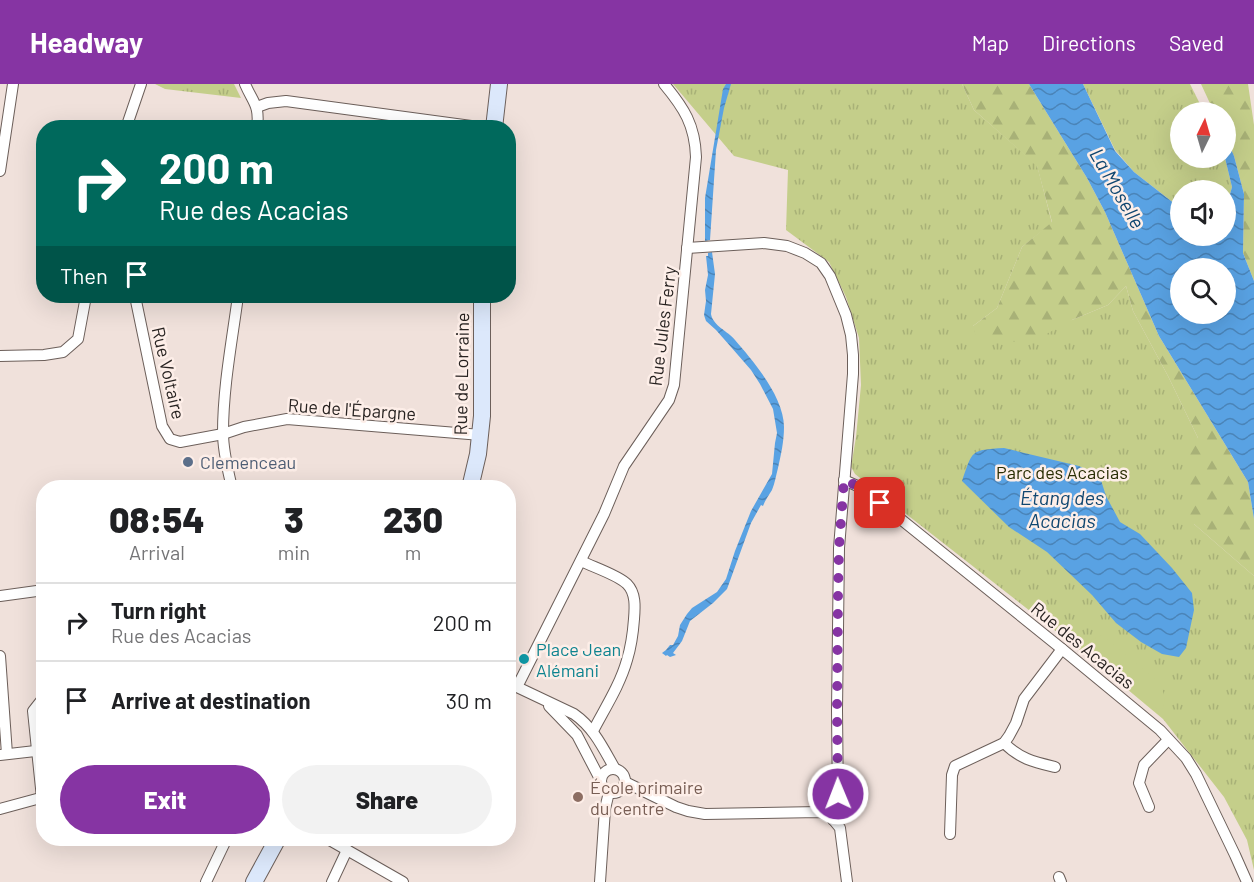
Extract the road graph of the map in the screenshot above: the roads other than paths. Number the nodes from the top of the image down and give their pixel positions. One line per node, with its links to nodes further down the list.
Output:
1 (14, 84): 11 (street)
2 (141, 84): 7 (street)
3 (245, 84): 6 (street)
4 (499, 84): 10 (main road)
5 (664, 84): 12 (street, Rue Jules Ferry)
6 (257, 107): 8 (street); 9 (street)
7 (129, 120)
8 (258, 120)
9 (427, 120)
10 (495, 120)
11 (0, 171)
12 (687, 248): 22 (street); 23 (street, Rue Jules Ferry)
13 (85, 303): 17 (street)
14 (136, 303): 18 (street, Rue Voltaire)
15 (237, 303): 18 (street)
16 (482, 303): 19 (main road, Rue de Lorraine)
17 (0, 356)
18 (223, 434): 19 (street, Rue de l'Épargne); 20 (street)
19 (481, 435): 21 (main road, Rue de Lorraine)
20 (230, 480)
21 (472, 480)
22 (844, 480): 26 (street, Rue des Acacias); 47 (street)
23 (581, 561): 28 (street, Rue Jules Ferry); 33 (street)
24 (36, 591): 25 (street)
25 (0, 596)
26 (1062, 649): 35 (street, Rue des Acacias); 36 (street)
27 (0, 656): 34 (street)
28 (516, 680)
29 (516, 687): 30 (street)
30 (543, 700): 33 (street); 41 (street)
31 (36, 707): 32 (street)
32 (36, 729)
33 (593, 731): 40 (street)
34 (3, 738): 38 (street)
35 (1168, 740): 45 (street); 59 (street, Rue des Acacias)
36 (1004, 743): 39 (street); 48 (street)
37 (36, 751): 38 (street)
38 (4, 754)
39 (1055, 768)
40 (615, 769): 41 (street); 42 (street)
41 (601, 781): 43 (street)
42 (625, 782): 43 (street); 47 (street)
43 (609, 792): 57 (street)
44 (36, 799): 46 (street)
45 (1149, 807)
46 (0, 809)
47 (833, 820): 58 (street)
48 (950, 834)
49 (223, 846): 53 (street)
50 (274, 846): 54 (main road)
51 (340, 846): 52 (street)
52 (347, 850): 55 (street); 56 (street)
53 (206, 882)
54 (254, 882)
55 (332, 882)
56 (403, 882)
57 (600, 882)
58 (847, 882)
59 (1247, 882)

